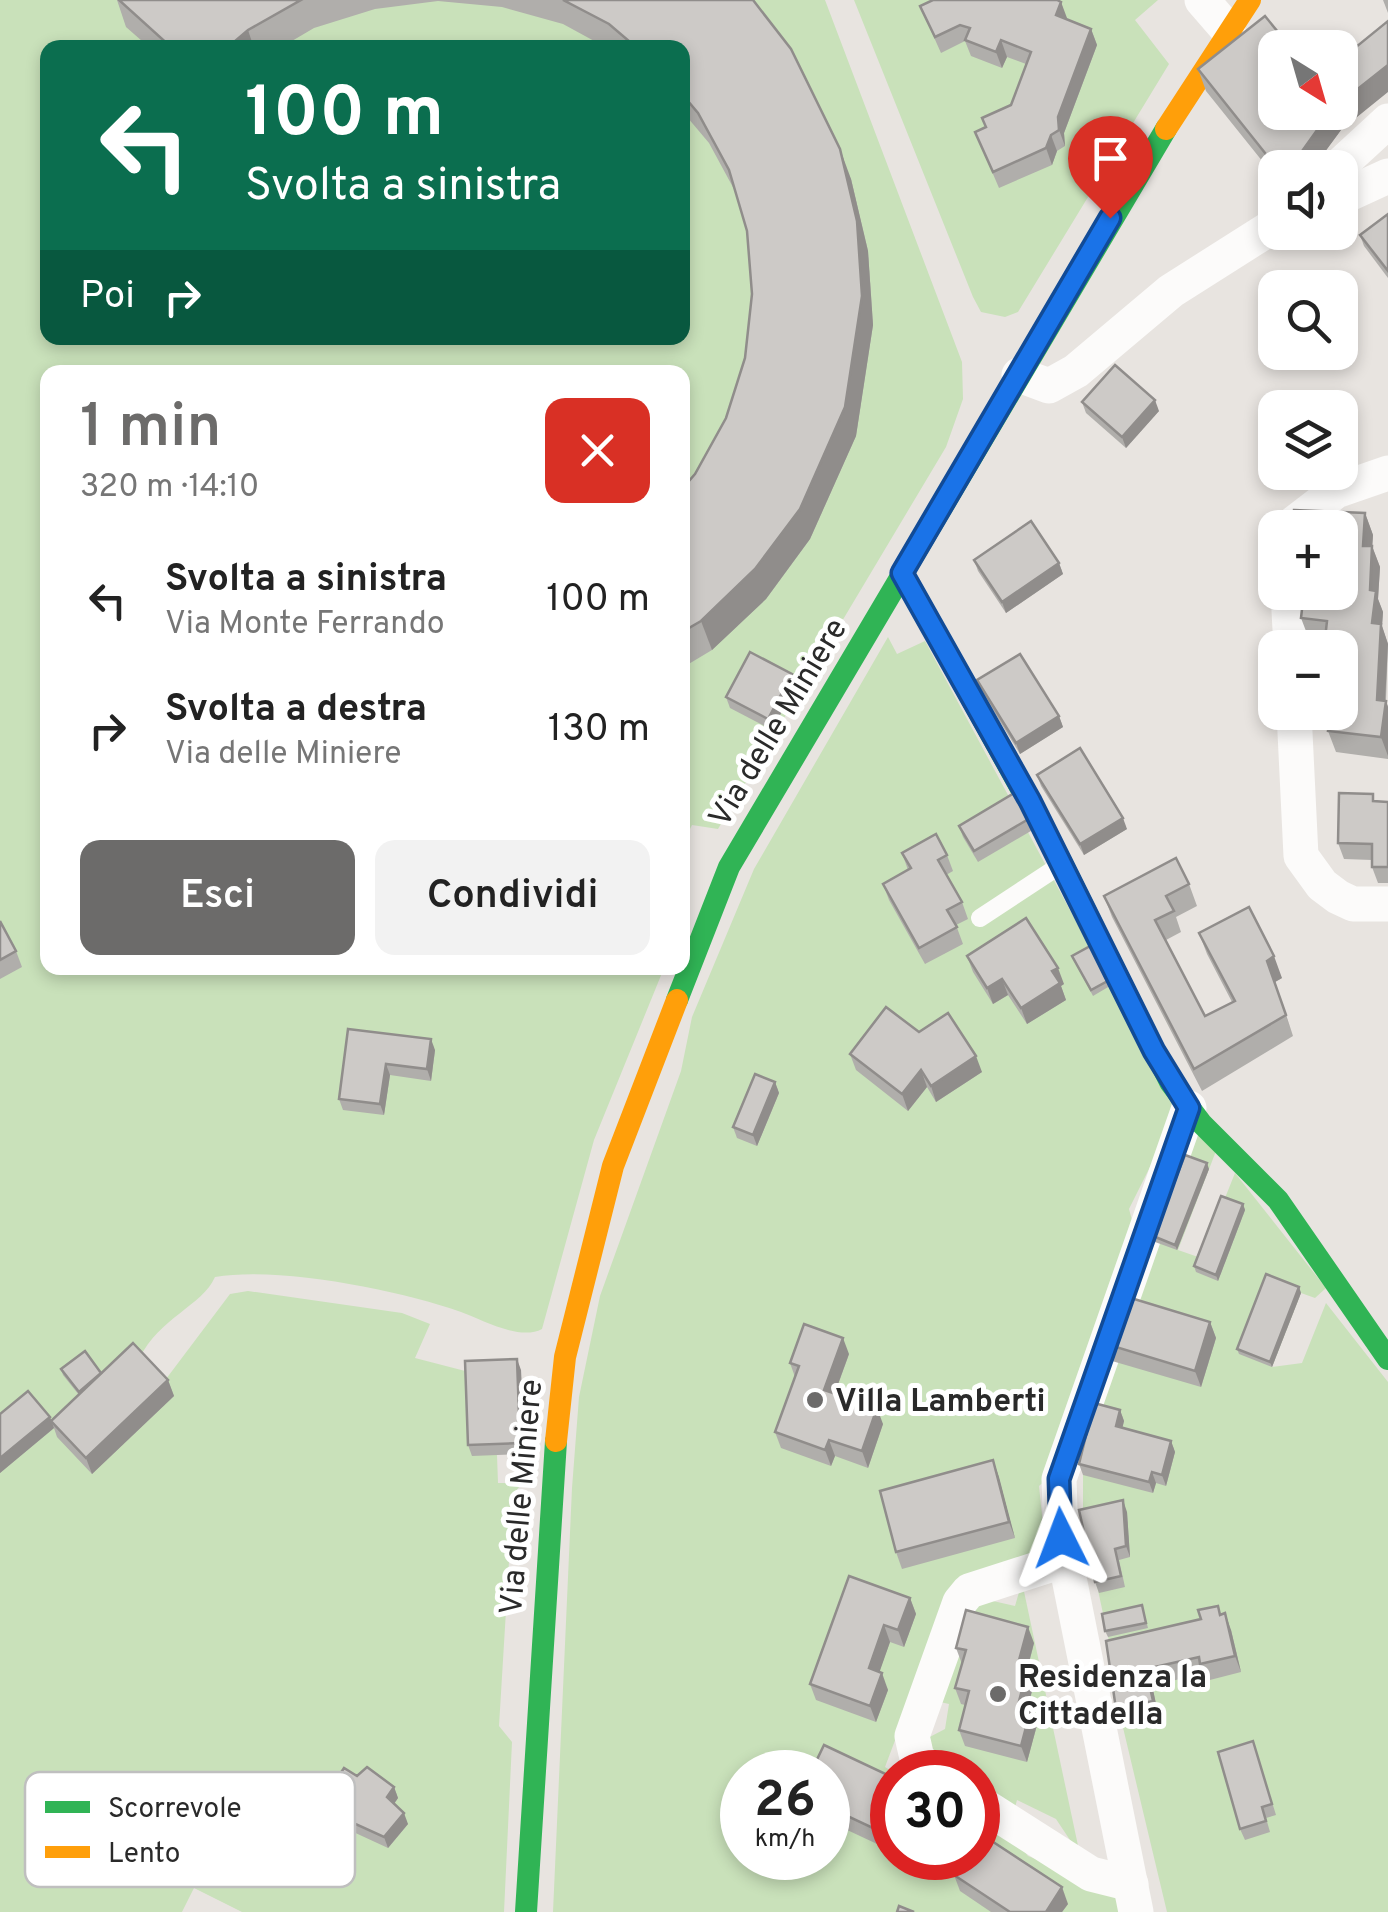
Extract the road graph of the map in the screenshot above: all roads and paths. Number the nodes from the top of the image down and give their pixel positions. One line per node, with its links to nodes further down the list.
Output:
1 (1202, 0): 3 (street)
2 (1250, 0): 3 (street, Via delle Miniere)
3 (1228, 30): 11 (street, Via delle Miniere)
4 (1388, 121): 5 (street)
5 (1357, 150)
6 (1388, 176): 7 (street)
7 (1358, 190)
8 (1258, 236): 10 (street)
9 (1272, 250): 10 (street)
10 (1172, 291): 11 (street)
11 (1019, 376): 14 (street, Via delle Miniere)
12 (1388, 473): 13 (street)
13 (1311, 510)
14 (902, 573): 16 (street); 19 (street, Via delle Miniere)
15 (1295, 730): 17 (street)
16 (1062, 863): 18 (lane); 21 (street)
17 (1388, 904)
18 (980, 918)
19 (690, 968)
20 (687, 975): 28 (street, Via delle Miniere)
21 (1189, 1108): 22 (street); 23 (street)
22 (1388, 1359)
23 (1065, 1468): 24 (street); 29 (street)
24 (1065, 1560): 25 (street); 27 (street)
25 (915, 1750)
26 (1000, 1816): 27 (street)
27 (1134, 1898)
28 (526, 1912)
29 (1155, 1912)

